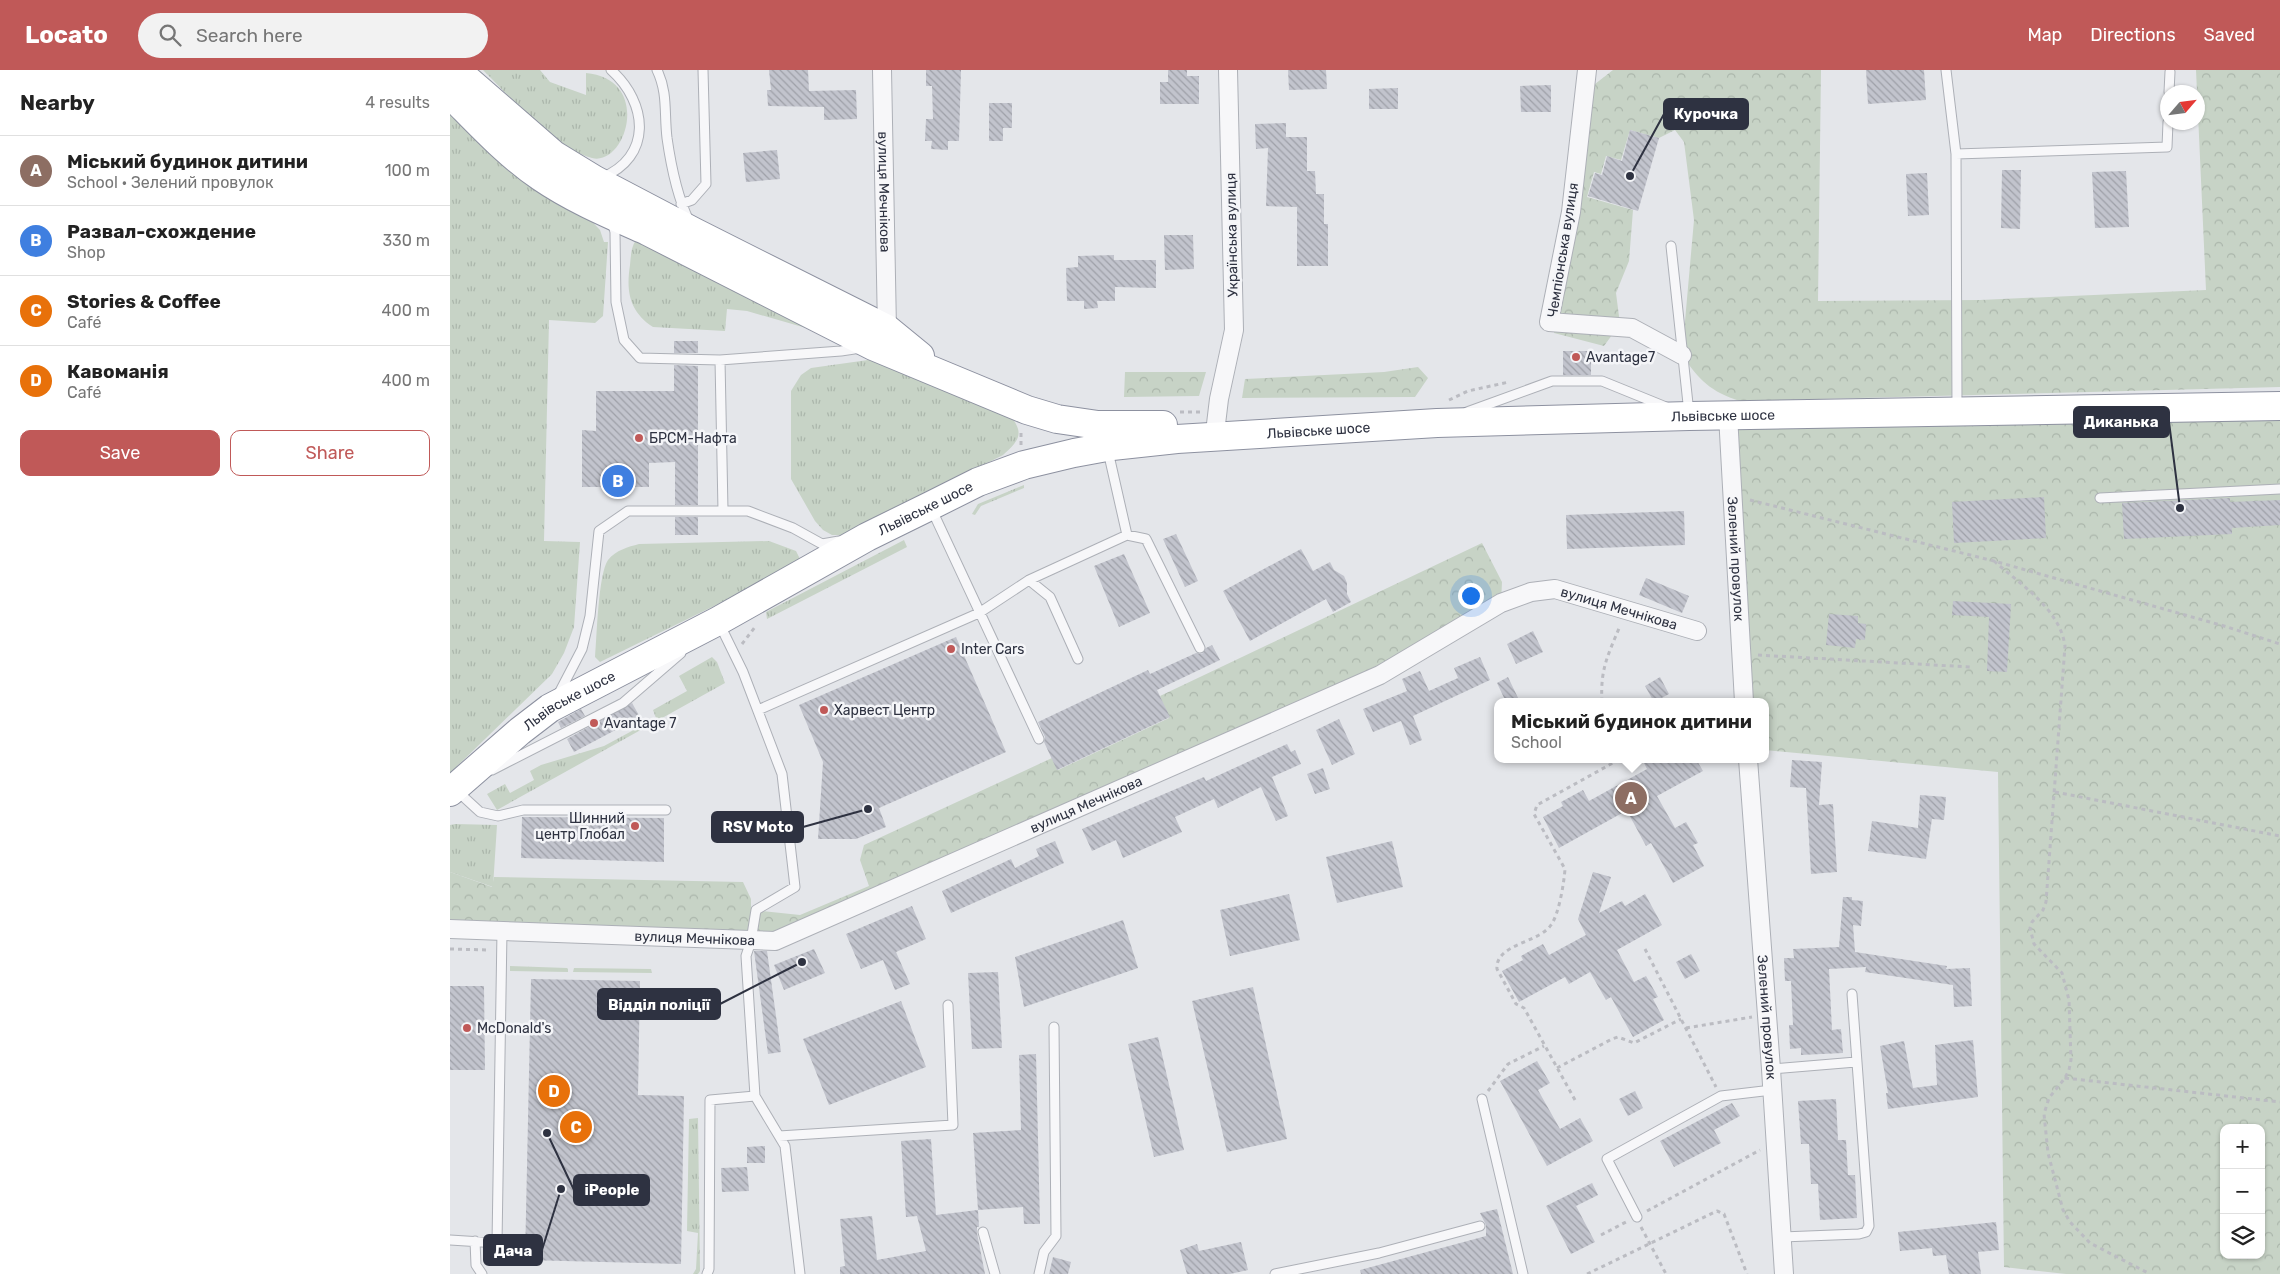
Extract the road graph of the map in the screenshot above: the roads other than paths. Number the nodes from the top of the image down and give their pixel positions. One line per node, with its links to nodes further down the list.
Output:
1 (611, 70): 13 (lane)
2 (656, 70): 14 (lane)
3 (703, 70): 14 (lane)
4 (882, 70): 18 (street, вулиця Мечнікова)
5 (1228, 70): 23 (street, Українська вулиця)
6 (1587, 70): 19 (street, Чемпіонська вулиця)
7 (1946, 70): 12 (lane)
8 (2170, 72): 10 (lane)
9 (456, 77): 13 (highway); 15 (highway)
10 (2169, 85)
11 (2168, 130): 12 (lane)
12 (1956, 154): 22 (lane)
13 (595, 180): 16 (highway)
14 (681, 204): 16 (lane)
15 (609, 215): 18 (highway); 20 (lane)
16 (694, 232): 18 (highway)
17 (1672, 246): 19 (lane)
18 (883, 330): 20 (lane); 23 (highway)
19 (1682, 355): 24 (lane)
20 (720, 360): 32 (lane)
21 (2280, 406): 22 (highway, Львівське шосе)
22 (1958, 411): 25 (highway, Львівське шосе)
23 (1218, 412): 27 (highway)
24 (1689, 416): 25 (highway, Львівське шосе); 26 (highway, Львівське шосе); 26 (lane)
25 (1728, 416): 41 (street, Зелений провулок)
26 (1437, 423): 27 (highway, Львівське шосе)
27 (1268, 433): 28 (highway, Львівське шосе)
28 (1112, 446): 31 (highway, Львівське шосе); 33 (lane)
29 (2280, 489): 30 (lane)
30 (2100, 498)
31 (930, 506): 34 (highway, Львівське шосе); 36 (lane)
32 (722, 510): 34 (lane); 42 (lane)
33 (1127, 534): 35 (lane); 39 (lane)
34 (867, 538): 37 (highway, Львівське шосе)
35 (1029, 580): 36 (lane); 40 (lane)
36 (979, 614): 43 (lane); 44 (lane)
37 (718, 621): 42 (highway, Львівське шосе); 43 (lane); 46 (lane)
38 (1696, 631): 50 (street, вулиця Мечнікова)
39 (1200, 648)
40 (1078, 658)
41 (1744, 698)
42 (550, 708): 46 (highway, Львівське шосе)
43 (758, 710): 50 (lane)
44 (1039, 739)
45 (1748, 763): 55 (street, Зелений провулок)
46 (452, 791): 47 (lane)
47 (666, 810)
48 (450, 928): 49 (street, вулиця Мечнікова)
49 (502, 931): 50 (street, вулиця Мечнікова); 65 (lane)
50 (751, 941): 57 (lane)
51 (1852, 994): 54 (lane)
52 (948, 1006): 59 (lane)
53 (1054, 1027): 70 (lane)
54 (1856, 1062): 55 (lane); 63 (lane)
55 (1771, 1069): 56 (street, Зелений провулок)
56 (1772, 1090): 60 (lane); 63 (street, Зелений провулок)
57 (755, 1096): 59 (lane); 67 (lane)
58 (1482, 1099): 72 (lane)
59 (780, 1136): 68 (lane)
60 (1637, 1217)
61 (1480, 1226): 71 (lane)
62 (983, 1232): 69 (lane)
63 (1782, 1237): 73 (street, Зелений провулок)
64 (450, 1240): 65 (lane)
65 (475, 1241): 66 (lane)
66 (482, 1274)
67 (706, 1274)
68 (800, 1274)
69 (996, 1274)
70 (1038, 1274)
71 (1275, 1274)
72 (1522, 1274)
73 (1784, 1274)

